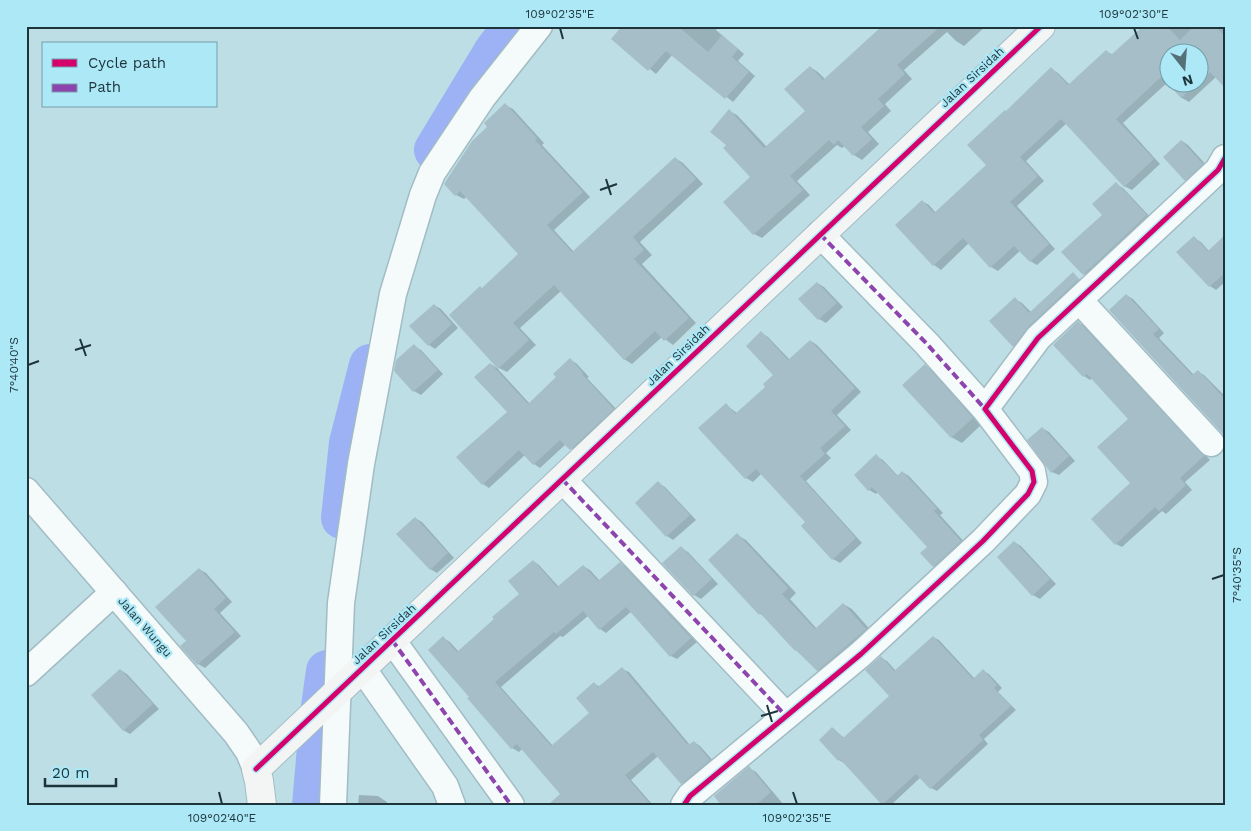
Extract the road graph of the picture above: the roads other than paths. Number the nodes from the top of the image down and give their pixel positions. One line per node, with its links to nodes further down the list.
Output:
1 (539, 26): 14 (street)
2 (1041, 26): 4 (street, Jalan Sirsidah)
3 (1225, 158): 5 (street)
4 (820, 234): 6 (street); 8 (street, Jalan Sirsidah)
5 (1079, 300): 6 (street); 7 (street)
6 (985, 409): 15 (street)
7 (1211, 443)
8 (562, 479): 11 (street, Jalan Sirsidah); 15 (street)
9 (26, 491): 10 (street, Jalan Wungu)
10 (114, 592): 13 (street); 16 (street, Jalan Wungu)
11 (392, 640): 12 (street, Jalan Sirsidah); 20 (street)
12 (362, 668): 14 (street, Jalan Sirsidah); 19 (street)
13 (26, 673)
14 (333, 696): 16 (street, Jalan Sirsidah); 18 (street)
15 (786, 716): 21 (street)
16 (256, 769): 17 (street)
17 (262, 805)
18 (333, 805)
19 (452, 805)
20 (511, 805)
21 (684, 805)

